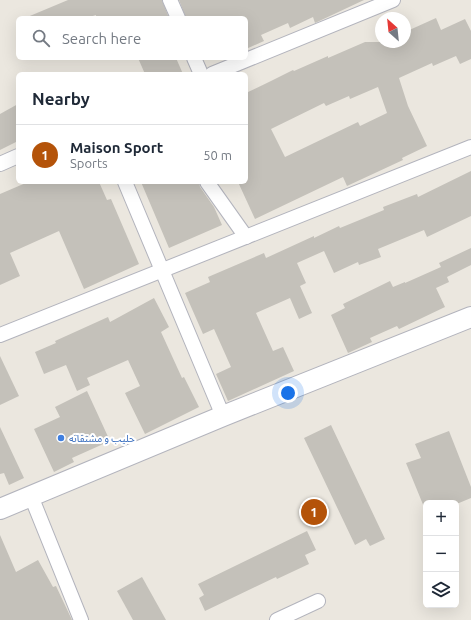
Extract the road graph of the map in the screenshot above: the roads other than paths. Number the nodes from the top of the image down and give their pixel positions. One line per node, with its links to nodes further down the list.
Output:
1 (170, 0): 3 (street)
2 (393, 0): 4 (street)
3 (177, 16)
4 (248, 59)
5 (195, 60): 7 (street)
6 (246, 60): 8 (street)
7 (200, 72)
8 (217, 72)
9 (471, 147): 14 (street)
10 (16, 157): 11 (street)
11 (0, 164)
12 (127, 184): 15 (street)
13 (208, 184): 14 (street)
14 (246, 237): 15 (street)
15 (163, 270): 17 (street); 18 (street)
16 (471, 317): 18 (main road)
17 (0, 335)
18 (223, 416): 19 (main road)
19 (31, 496): 20 (main road); 22 (street)
20 (0, 509)
21 (318, 601): 23 (street)
22 (81, 620)
23 (277, 620)

